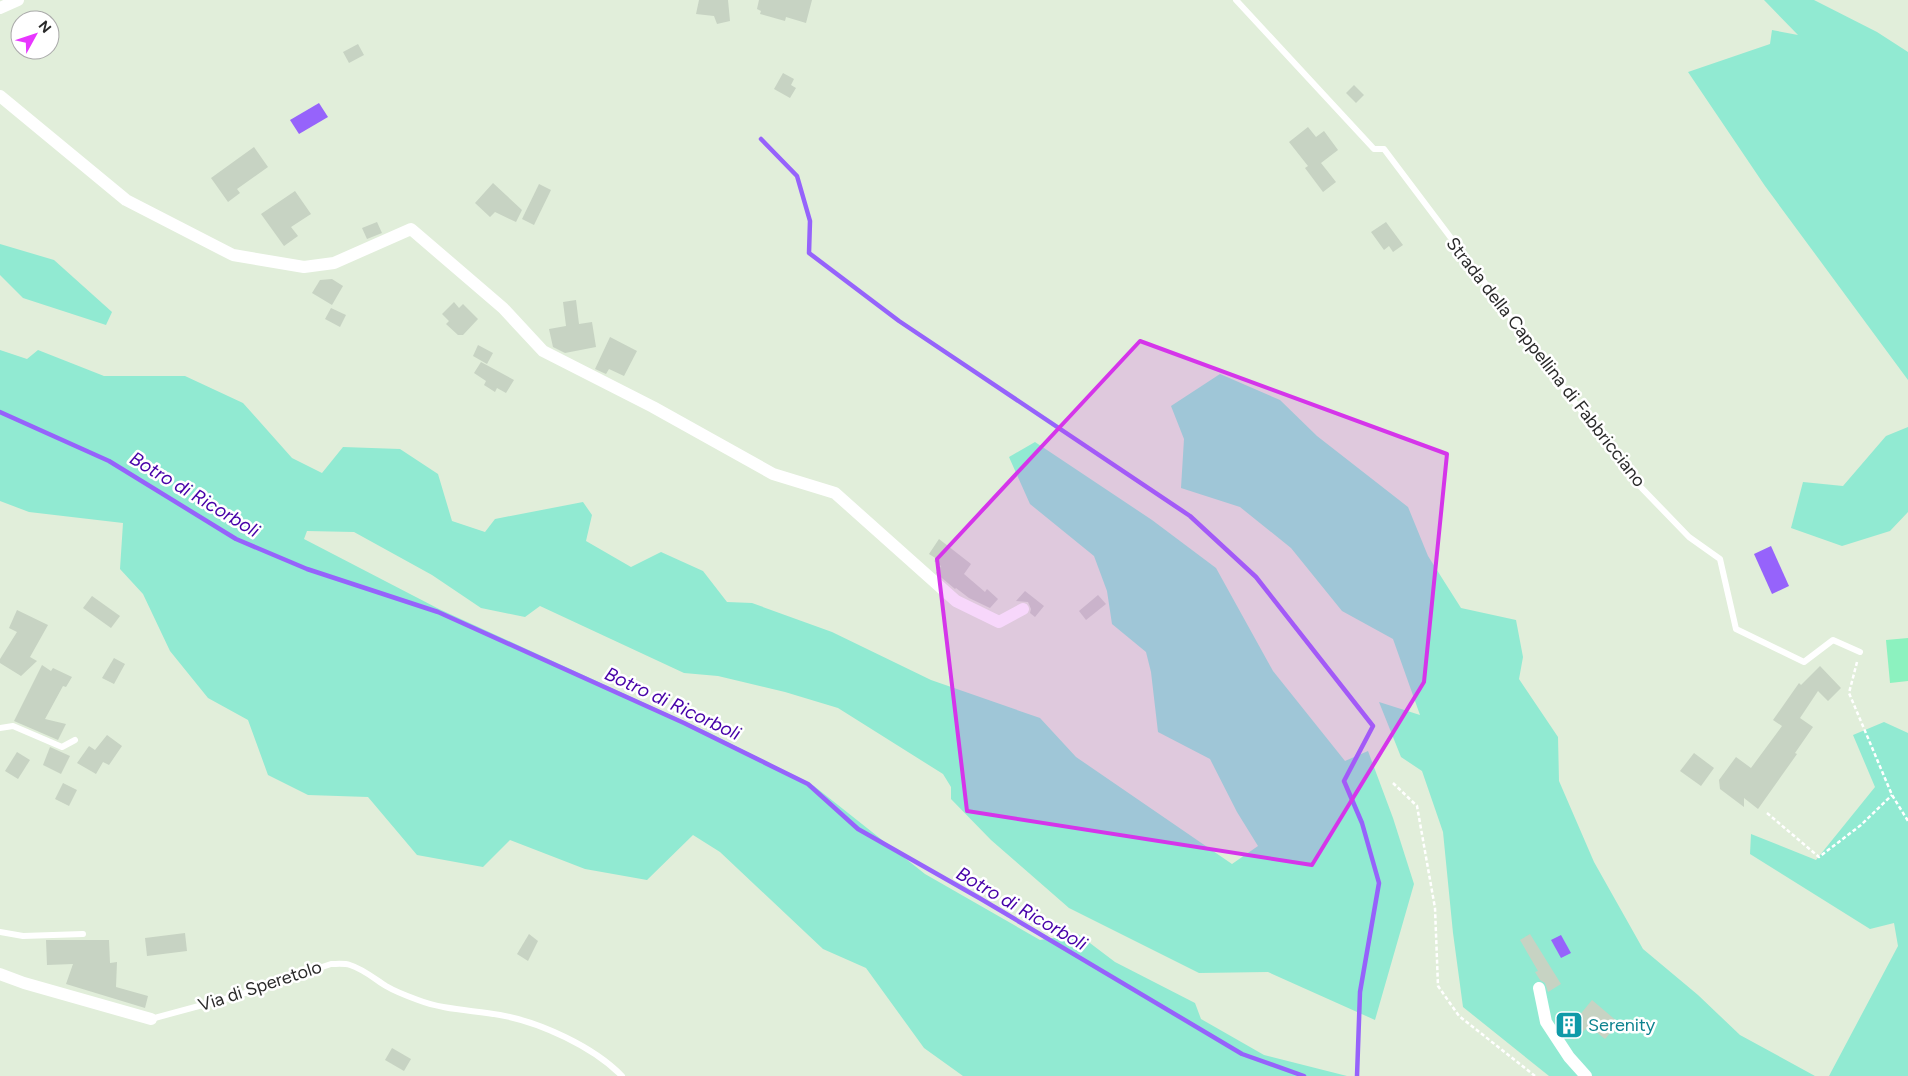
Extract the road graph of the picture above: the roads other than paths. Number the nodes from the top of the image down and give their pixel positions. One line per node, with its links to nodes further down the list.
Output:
1 (18, 0): 3 (street)
2 (1236, 0): 6 (lane, Strada della Cappellina di Fabbricciano)
3 (0, 8)
4 (0, 96): 5 (street)
5 (1023, 609)
6 (1860, 652)
7 (0, 728): 8 (lane)
8 (75, 740)
9 (0, 932): 10 (lane)
10 (83, 934)
11 (0, 974): 13 (street, Via di Speretolo)
12 (1539, 988): 15 (street)
13 (151, 1019): 14 (lane, Via di Speretolo)
14 (622, 1076)
15 (1586, 1076)

